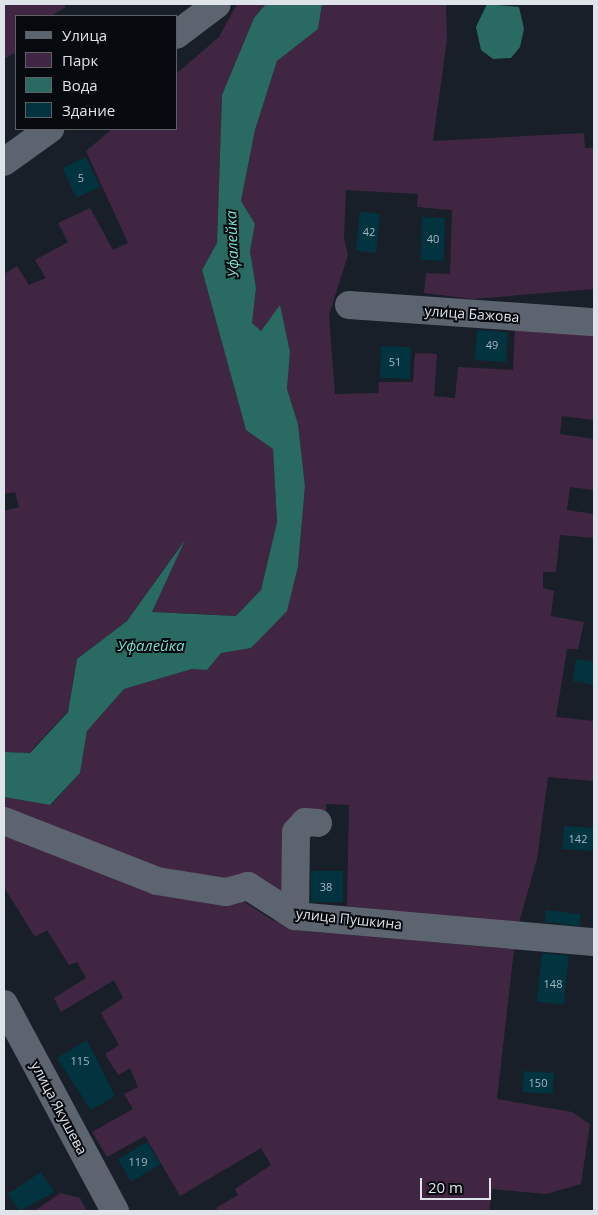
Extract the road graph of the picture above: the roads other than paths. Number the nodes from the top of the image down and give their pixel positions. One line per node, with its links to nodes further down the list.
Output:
1 (218, 4): 2 (street)
2 (178, 34)
3 (49, 130): 4 (street)
4 (4, 162)
5 (349, 305): 6 (street, улица Бажова)
6 (594, 322)
7 (4, 821): 9 (street, улица Пушкина)
8 (318, 823): 9 (street)
9 (295, 916): 10 (street, улица Пушкина)
10 (594, 942)
11 (4, 1004): 12 (street, улица Якушева)
12 (115, 1211)

